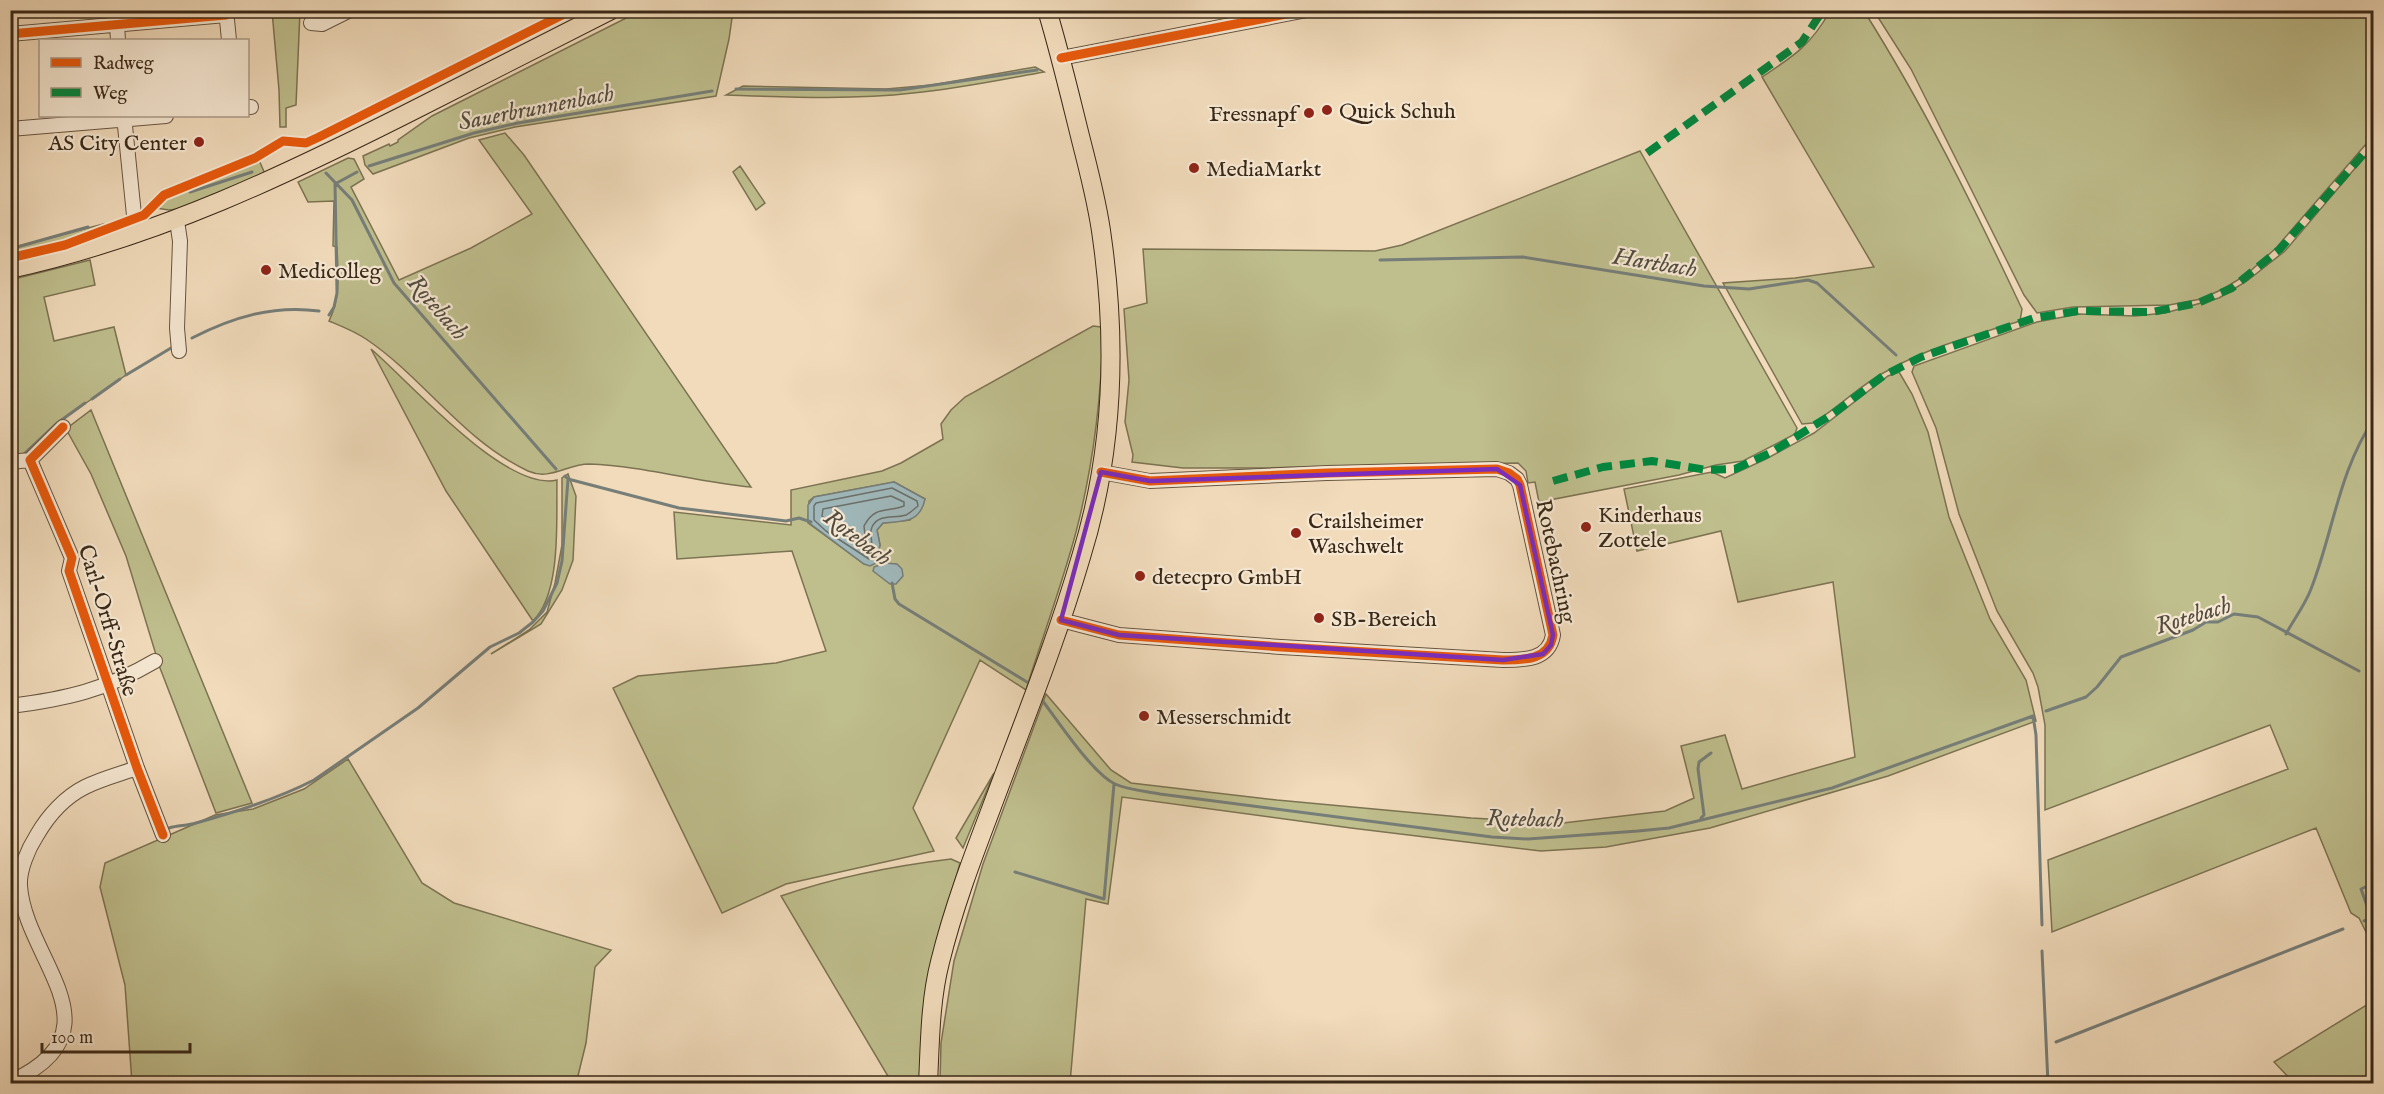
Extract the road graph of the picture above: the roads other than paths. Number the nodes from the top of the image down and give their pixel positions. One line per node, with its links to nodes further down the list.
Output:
1 (350, 10): 7 (street)
2 (611, 10): 14 (main road)
3 (1047, 10): 11 (main road)
4 (1307, 10): 11 (street)
5 (226, 13): 6 (street); 10 (street)
6 (116, 18): 8 (street); 9 (street)
7 (310, 23)
8 (10, 34)
9 (118, 39)
10 (229, 39)
11 (1061, 58): 21 (main road)
12 (125, 117): 13 (street); 15 (street)
13 (10, 129)
14 (177, 220): 15 (main road); 17 (street)
15 (136, 235): 16 (main road)
16 (10, 269)
17 (179, 351)
18 (63, 427): 19 (street)
19 (30, 460): 20 (street); 24 (street, Carl-Orff-Straße)
20 (10, 462)
21 (1101, 472): 22 (main road); 22 (street, Rotebachring)
22 (1061, 620): 29 (main road)
23 (155, 661): 24 (street)
24 (108, 685): 25 (street); 26 (street, Carl-Orff-Straße)
25 (10, 706)
26 (137, 768): 27 (street, Carl-Orff-Straße); 28 (street)
27 (163, 835)
28 (10, 1082)
29 (927, 1083)

